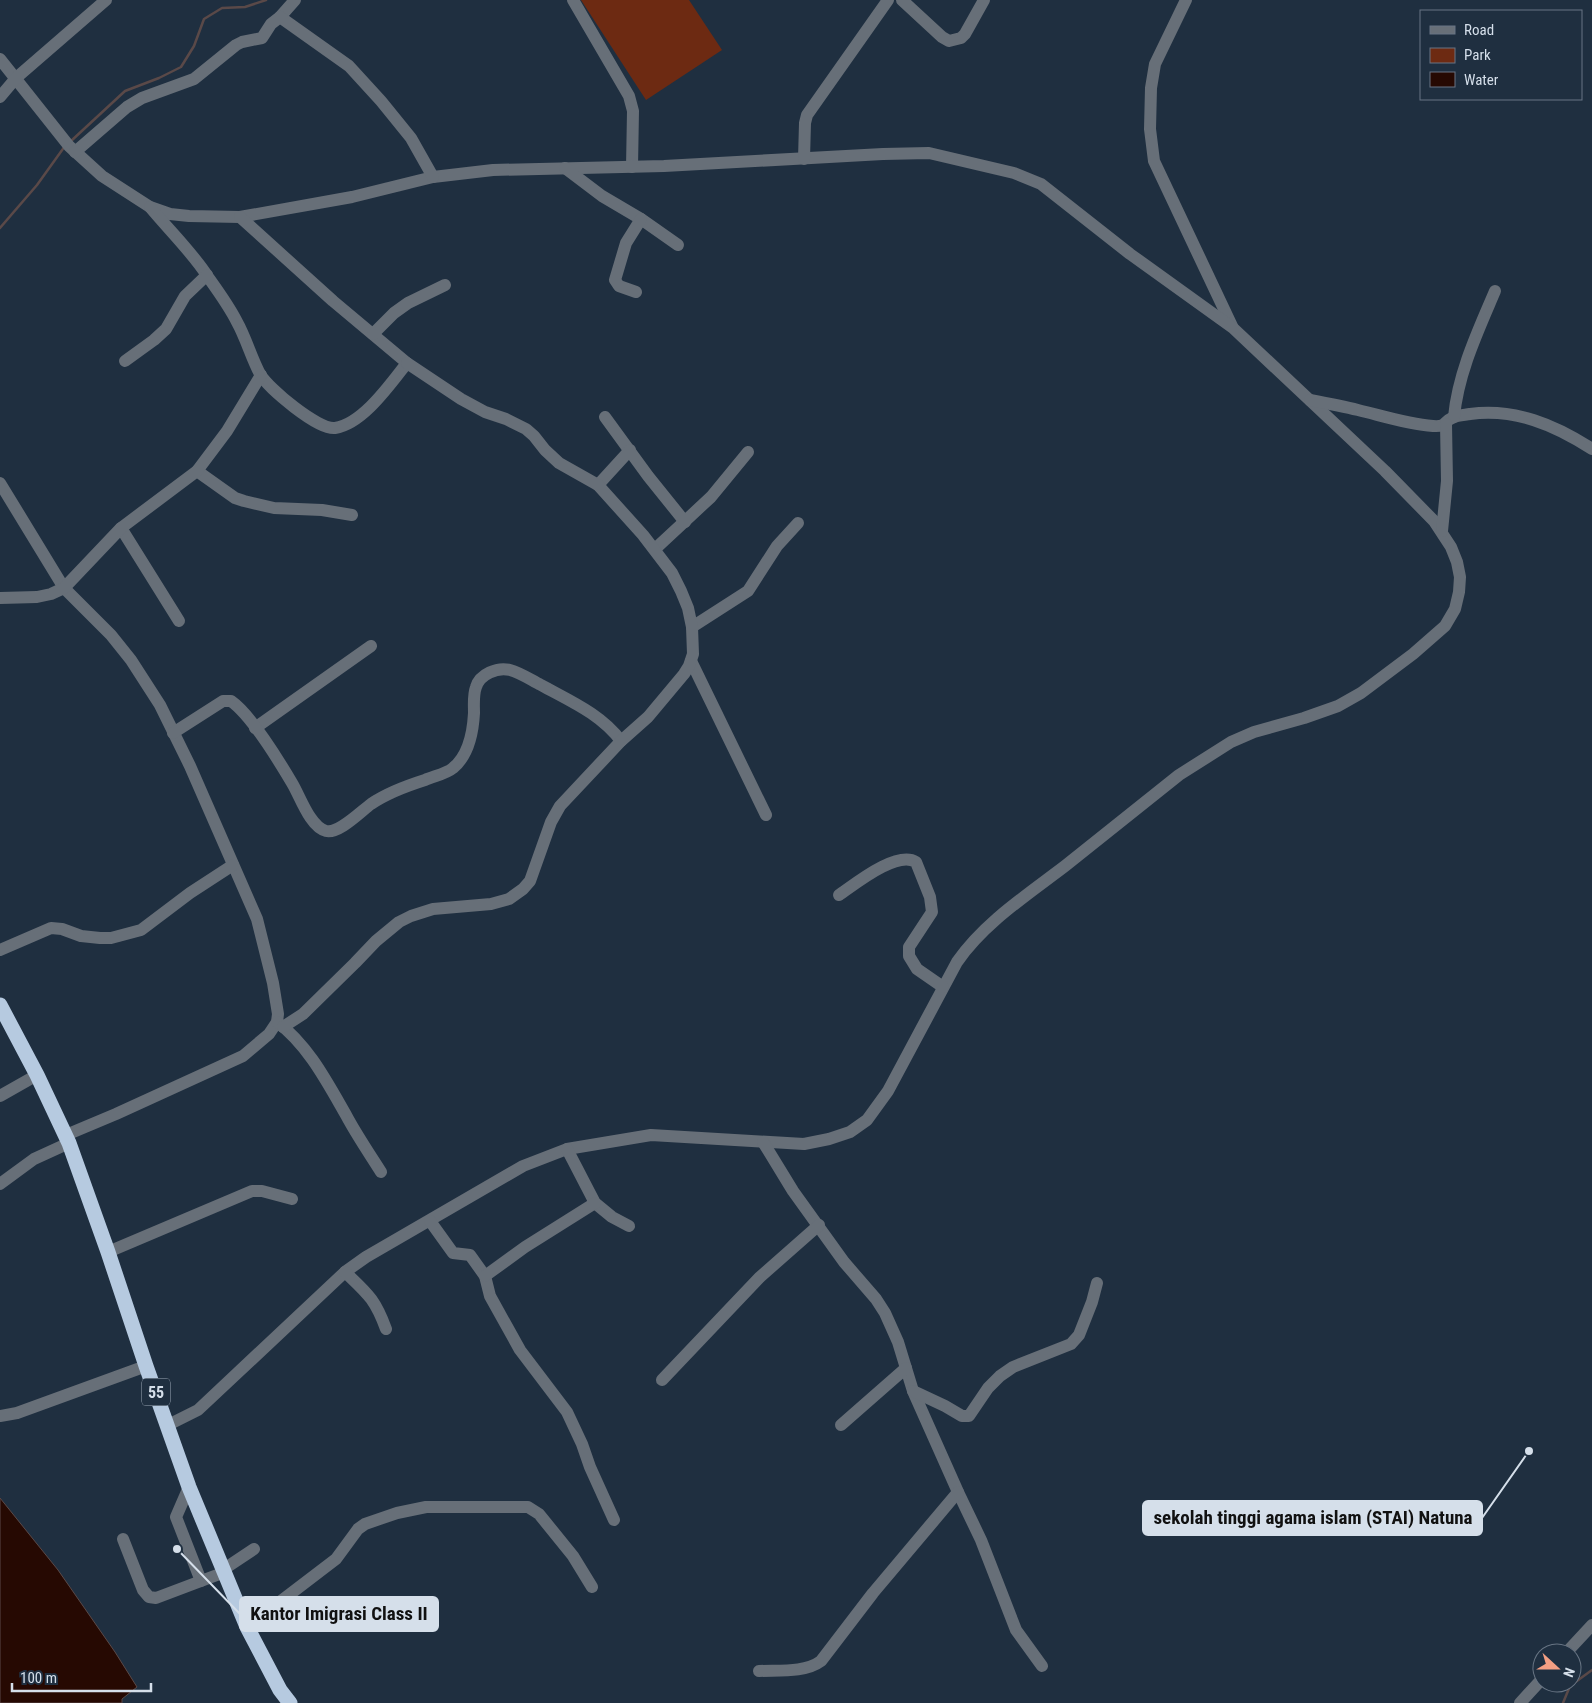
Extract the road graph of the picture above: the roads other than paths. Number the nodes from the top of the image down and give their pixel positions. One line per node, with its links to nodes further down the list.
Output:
1 (106, 0): 10 (street)
2 (295, 0): 8 (street)
3 (572, 0): 14 (street)
4 (888, 0): 13 (street)
5 (902, 0): 6 (street)
6 (984, 0)
7 (1186, 0): 25 (street)
8 (280, 17): 12 (street); 16 (street)
9 (0, 59): 10 (street)
10 (16, 78): 11 (street); 12 (street)
11 (0, 97)
12 (72, 149): 17 (street)
13 (804, 159): 14 (street); 25 (street)
14 (632, 167): 15 (street)
15 (565, 168): 16 (street); 19 (street)
16 (433, 177): 18 (street)
17 (150, 207): 18 (street); 21 (street)
18 (240, 217): 26 (street)
19 (642, 219): 20 (street); 24 (street)
20 (678, 245)
21 (207, 275): 27 (street); 29 (street)
22 (445, 285): 26 (street)
23 (1495, 291): 32 (street)
24 (636, 292)
25 (1233, 328): 30 (street)
26 (373, 334): 28 (street)
27 (125, 361)
28 (407, 363): 29 (street); 38 (street)
29 (261, 375): 36 (street)
30 (1310, 400): 32 (street); 43 (street)
31 (605, 417): 34 (street)
32 (1450, 420): 33 (street); 43 (street)
33 (1592, 449)
34 (630, 450): 38 (street); 40 (street)
35 (748, 452): 40 (street)
36 (197, 471): 39 (street); 42 (street)
37 (0, 483): 45 (street)
38 (598, 486): 44 (street)
39 (352, 515)
40 (684, 522): 44 (street)
41 (798, 523): 48 (street)
42 (121, 528): 45 (street); 47 (street)
43 (1442, 532): 58 (street)
44 (655, 549): 48 (street)
45 (64, 588): 46 (street); 52 (street)
46 (0, 598)
47 (180, 621)
48 (692, 627): 50 (street)
49 (371, 646): 51 (street)
50 (691, 661): 53 (street); 54 (street)
51 (255, 728): 52 (street); 53 (street)
52 (173, 733): 55 (street)
53 (620, 741): 60 (street)
54 (766, 815)
55 (233, 865): 57 (street); 60 (street)
56 (839, 895): 58 (street)
57 (0, 950)
58 (943, 987): 64 (street)
59 (0, 1005): 61 (highway, 55)
60 (280, 1024): 63 (street); 66 (street)
61 (36, 1075): 62 (street); 63 (highway, 55)
62 (0, 1096)
63 (68, 1139): 67 (street); 73 (highway, 55)
64 (763, 1142): 65 (street); 72 (street)
65 (567, 1149): 69 (street); 70 (street)
66 (381, 1172)
67 (0, 1184)
68 (292, 1199): 73 (street)
69 (595, 1203): 71 (street); 75 (street)
70 (430, 1221): 74 (street); 75 (street)
71 (629, 1226)
72 (819, 1226): 79 (street); 80 (street)
73 (108, 1252): 78 (highway, 55)
74 (346, 1272): 77 (street); 83 (street)
75 (485, 1276): 87 (street)
76 (1097, 1283): 81 (street)
77 (386, 1329)
78 (146, 1366): 82 (street); 83 (highway, 55)
79 (906, 1368): 81 (street); 84 (street)
80 (662, 1380)
81 (913, 1391): 86 (street)
82 (0, 1416)
83 (168, 1425): 85 (highway, 55)
84 (841, 1425)
85 (189, 1487): 90 (highway, 55); 91 (street)
86 (958, 1492): 96 (street); 97 (street)
87 (614, 1520)
88 (122, 1539): 91 (street)
89 (254, 1549): 90 (street)
90 (224, 1570): 91 (street); 94 (highway, 55)
91 (201, 1581)
92 (592, 1587): 94 (street)
93 (1592, 1625): 95 (street)
94 (247, 1628): 99 (highway, 55)
95 (1575, 1643)
96 (1042, 1666)
97 (759, 1671)
98 (1532, 1690): 100 (street)
99 (290, 1703)
100 (1520, 1703)

